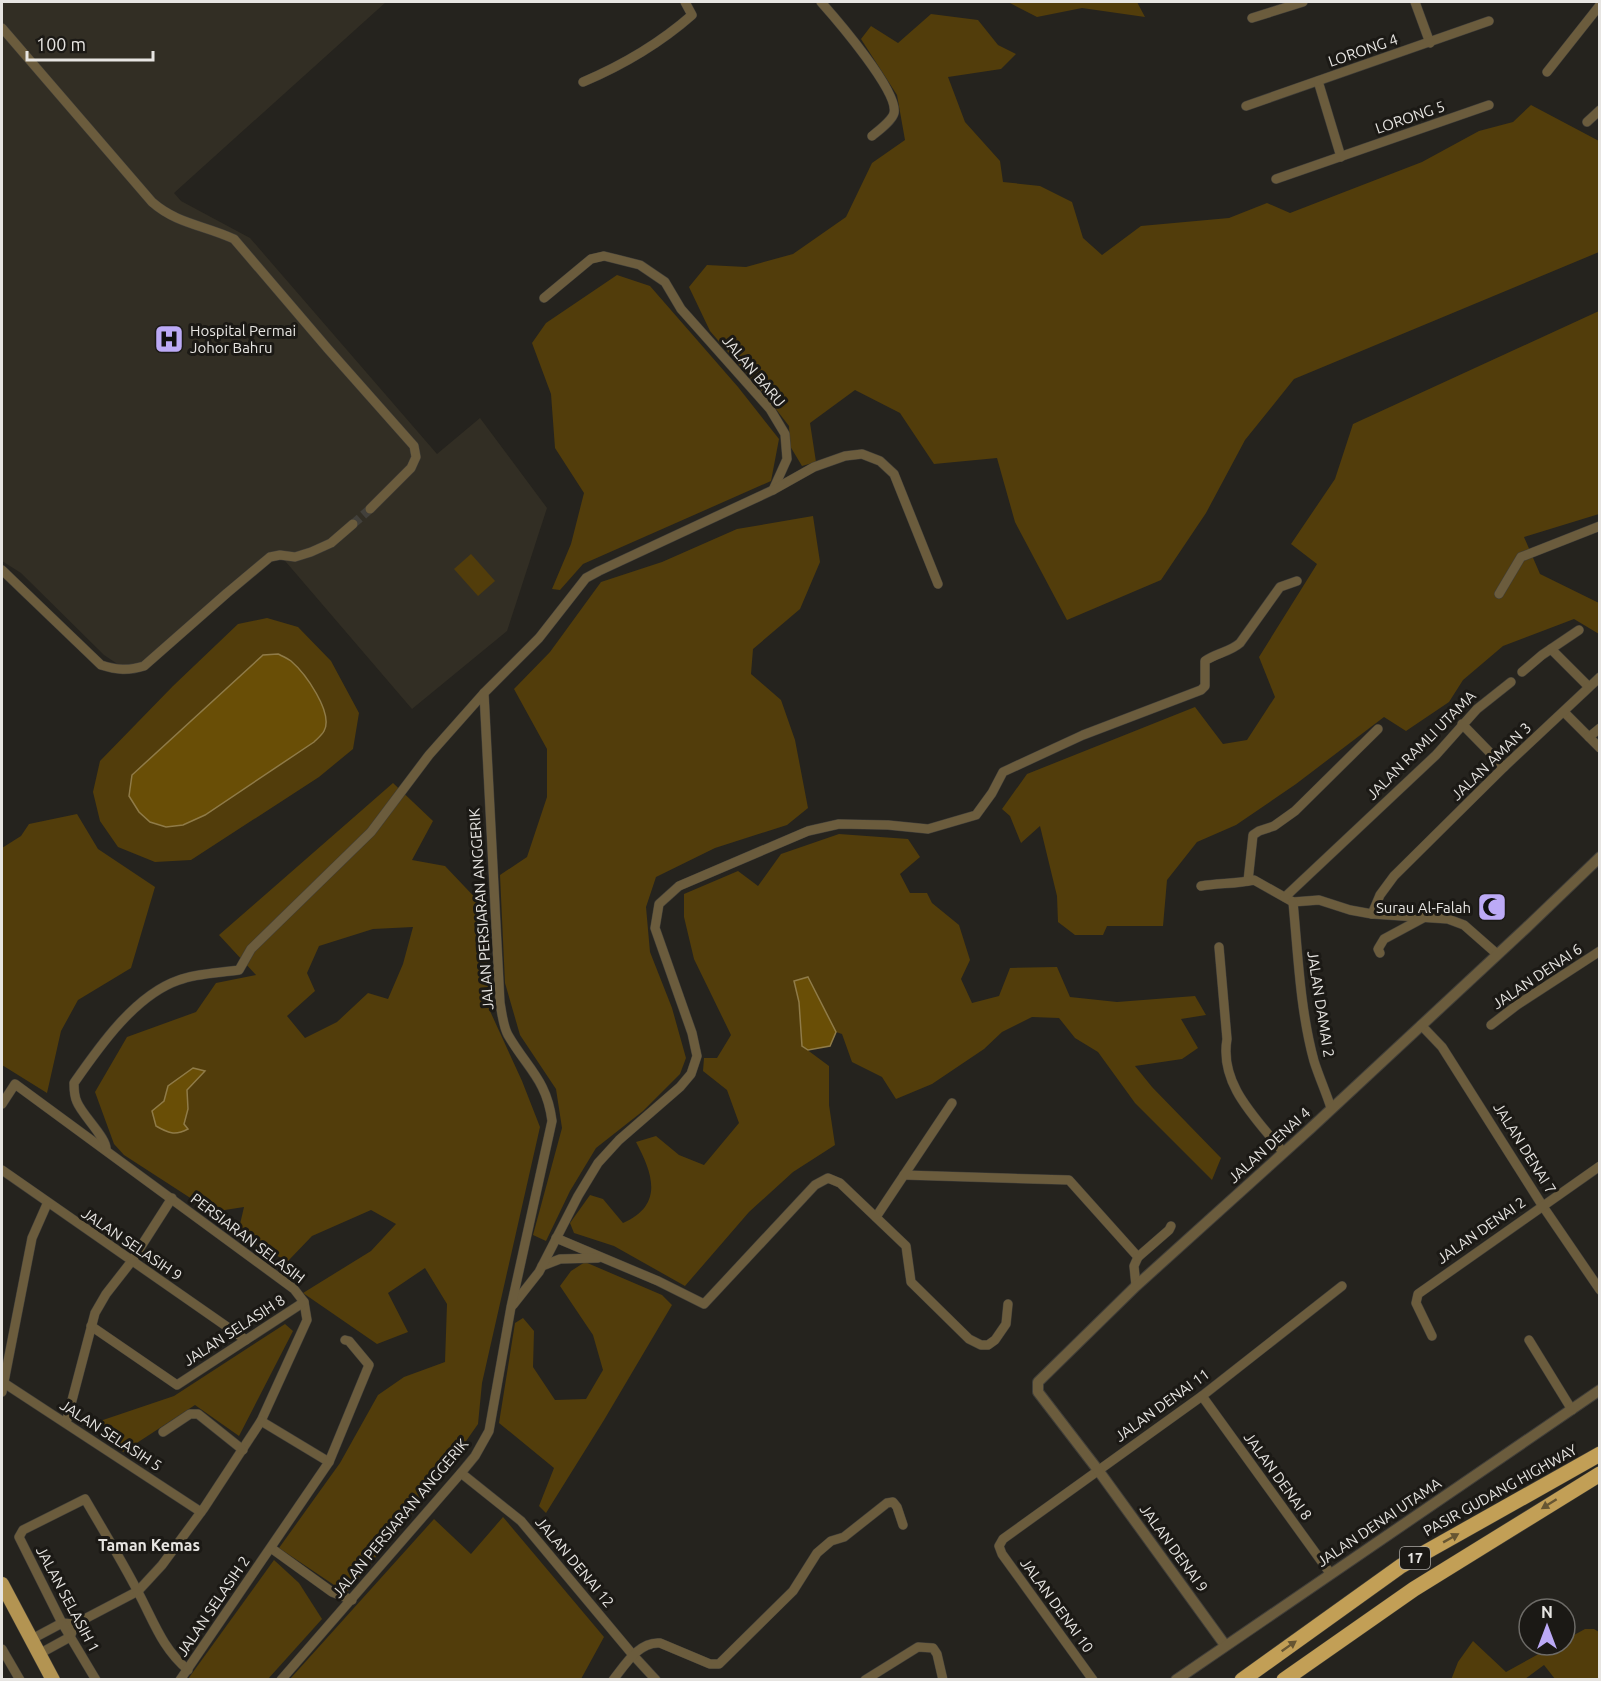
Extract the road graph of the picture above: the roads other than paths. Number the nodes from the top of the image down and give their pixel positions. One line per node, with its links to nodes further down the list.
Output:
1 (686, 2): 12 (street)
2 (821, 2): 17 (street)
3 (1303, 2): 6 (street)
4 (1415, 2): 9 (street)
5 (1599, 5): 10 (street)
6 (1252, 18)
7 (1489, 21): 9 (street, LORONG 4)
8 (2, 28): 22 (street)
9 (1430, 43): 11 (street, LORONG 4)
10 (1547, 72)
11 (1318, 81): 14 (street, LORONG 4); 18 (street)
12 (583, 82)
13 (1489, 105): 18 (street, LORONG 5)
14 (1246, 106)
15 (1599, 110): 16 (street)
16 (1587, 122)
17 (872, 136)
18 (1341, 157): 19 (street, LORONG 5)
19 (1276, 179)
20 (544, 298): 21 (street, JALAN BARU)
21 (773, 489): 27 (street); 35 (street)
22 (370, 509)
23 (353, 524): 25 (street)
24 (1599, 526): 28 (street)
25 (2, 570)
26 (1297, 581): 68 (street)
27 (938, 584)
28 (1499, 594)
29 (1579, 630): 30 (street)
30 (1551, 649): 31 (street); 34 (street)
31 (1522, 672)
32 (1599, 677): 34 (street, JALAN AMAN 3)
33 (1511, 682): 37 (street, JALAN RAMLI UTAMA)
34 (1588, 686): 36 (street, JALAN AMAN 3)
35 (484, 693): 58 (street); 78 (street, JALAN PERSIARAN ANGGERIK)
36 (1564, 712): 40 (street); 42 (street, JALAN AMAN 3)
37 (1462, 724): 42 (street); 46 (street, JALAN RAMLI UTAMA)
38 (1599, 728): 40 (street)
39 (1378, 729): 44 (street)
40 (1589, 737): 41 (street)
41 (1599, 748)
42 (1504, 767): 47 (street, JALAN AMAN 3)
43 (1599, 857): 52 (street, JALAN DENAI 4)
44 (1248, 881): 45 (street); 46 (street)
45 (1201, 886)
46 (1289, 899): 47 (street); 57 (street, JALAN DAMAI 2)
47 (1372, 914): 48 (street)
48 (1425, 917): 51 (street); 52 (street)
49 (1220, 947): 59 (street)
50 (1599, 951): 54 (street, JALAN DENAI 6)
51 (1380, 953)
52 (1497, 954): 53 (street, JALAN DENAI 4)
53 (1421, 1025): 57 (street, JALAN DENAI 4); 65 (street, JALAN DENAI 7)
54 (1491, 1025)
55 (951, 1103): 62 (street)
56 (2, 1104): 58 (street, PERSIARAN SELASIH)
57 (1331, 1108): 59 (street, JALAN DENAI 4)
58 (106, 1150): 63 (street, PERSIARAN SELASIH)
59 (1283, 1152): 73 (street, JALAN DENAI 4)
60 (1599, 1166): 65 (street, JALAN DENAI 2)
61 (2, 1170): 64 (street, JALAN SELASIH 9)
62 (904, 1175): 66 (street); 69 (street)
63 (172, 1198): 71 (street); 76 (street, PERSIARAN SELASIH)
64 (47, 1204): 71 (street, JALAN SELASIH 9); 84 (street)
65 (1542, 1205): 75 (street, JALAN DENAI 7); 80 (street, JALAN DENAI 2)
66 (876, 1217): 70 (street); 77 (street)
67 (1171, 1226): 69 (street)
68 (556, 1238): 70 (street); 72 (street)
69 (1138, 1257): 73 (street)
70 (604, 1258): 72 (street)
71 (131, 1262): 79 (street); 81 (street, JALAN SELASIH 9)
72 (542, 1266): 78 (street)
73 (1136, 1286): 94 (street, JALAN DENAI 4)
74 (1342, 1286): 86 (street, JALAN DENAI 11)
75 (1599, 1290)
76 (304, 1302): 81 (street, JALAN SELASIH 8); 88 (street, PERSIARAN SELASIH)
77 (1008, 1304)
78 (511, 1307): 95 (street, JALAN PERSIARAN ANGGERIK)
79 (91, 1326): 81 (street, JALAN SELASIH 8); 89 (street)
80 (1432, 1335)
81 (246, 1340)
82 (345, 1340): 93 (street, JALAN SELASIH 2)
83 (1528, 1340): 87 (street)
84 (3, 1387): 89 (street, JALAN SELASIH 5)
85 (1599, 1390): 87 (street, JALAN DENAI UTAMA)
86 (1202, 1396): 94 (street, JALAN DENAI 11); 101 (street, JALAN DENAI 8)
87 (1572, 1410): 101 (street, JALAN DENAI UTAMA)
88 (261, 1421): 91 (street, PERSIARAN SELASIH); 93 (street)
89 (66, 1423): 97 (street, JALAN SELASIH 5)
90 (163, 1432): 91 (street)
91 (243, 1450): 97 (street, PERSIARAN SELASIH)
92 (1599, 1454): 126 (highway, PASIR GUDANG HIGHWAY / 17, one-way to 92)
93 (329, 1462): 100 (street, JALAN SELASIH 2)
94 (1098, 1470): 99 (street, JALAN DENAI 11); 110 (street, JALAN DENAI 9)
95 (461, 1473): 105 (street, JALAN PERSIARAN ANGGERIK); 113 (street, JALAN DENAI 12)
96 (1599, 1474): 103 (highway, 17, one-way to 103)
97 (201, 1512): 104 (street, PERSIARAN SELASIH)
98 (903, 1525): 113 (street)
99 (999, 1546): 124 (street, JALAN DENAI 10)
100 (271, 1548): 105 (street); 114 (street, JALAN SELASIH 2)
101 (1330, 1573): 110 (street, JALAN DENAI UTAMA)
102 (2, 1584): 109 (main road)
103 (1414, 1588): 127 (highway, 17); 128 (highway)
104 (138, 1591): 106 (street, JALAN SELASIH 1); 107 (street, PERSIARAN SELASIH); 114 (street)
105 (352, 1600): 119 (street, JALAN PERSIARAN ANGGERIK)
106 (62, 1623): 107 (street); 108 (street, JALAN SELASIH 1); 109 (street)
107 (75, 1624): 108 (street)
108 (70, 1637): 112 (street); 117 (street, JALAN SELASIH 1)
109 (32, 1639): 112 (main road)
110 (1225, 1645): 125 (street, JALAN DENAI UTAMA)
111 (2, 1649): 115 (street)
112 (39, 1654): 116 (main road)
113 (633, 1655): 120 (street); 121 (street, JALAN DENAI 12)
114 (188, 1670): 118 (street, JALAN SELASIH 2)
115 (20, 1680)
116 (53, 1680)
117 (96, 1680)
118 (180, 1680)
119 (281, 1680)
120 (613, 1680)
121 (656, 1680)
122 (866, 1680): 123 (street)
123 (943, 1680)
124 (1093, 1680)
125 (1176, 1680)
126 (1242, 1680)
127 (1284, 1680)
128 (1301, 1680)

